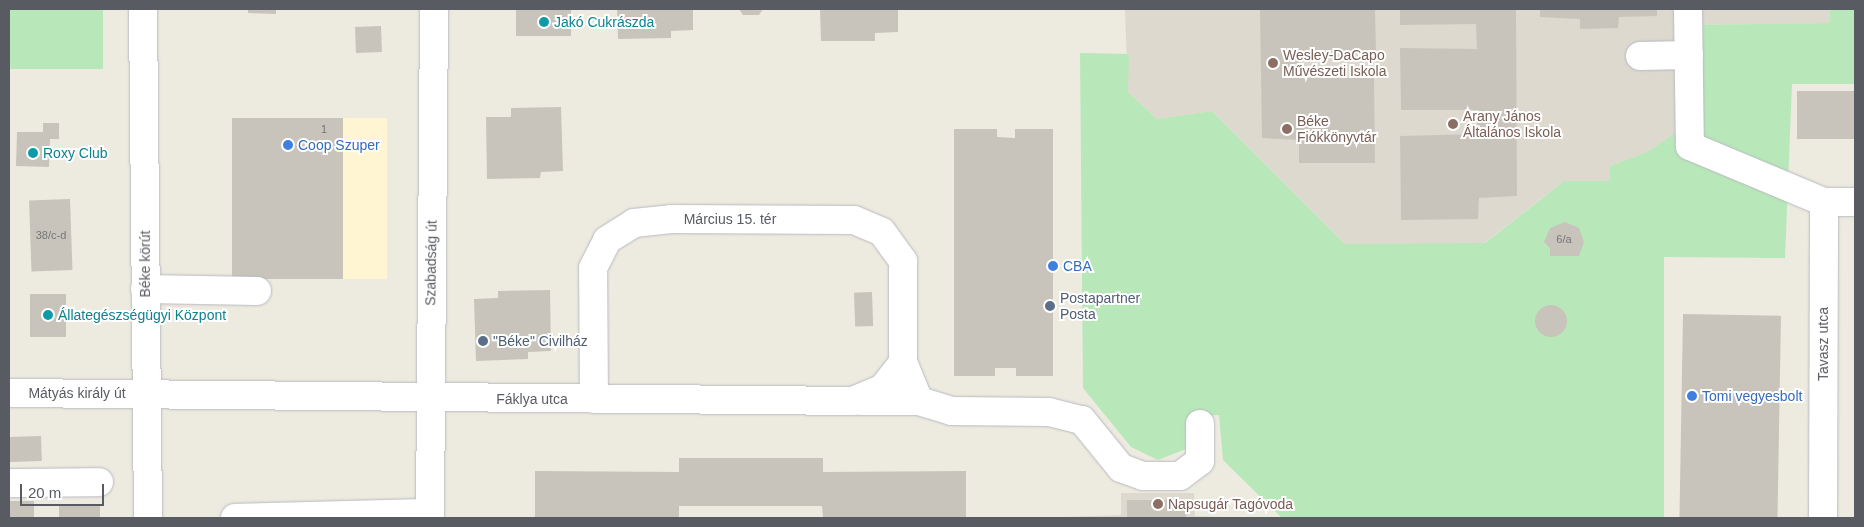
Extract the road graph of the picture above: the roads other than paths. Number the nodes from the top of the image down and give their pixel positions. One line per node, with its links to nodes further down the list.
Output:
1 (143, 9): 8 (street, Béke körút)
2 (434, 9): 14 (street, Szabadság út)
3 (1688, 9): 4 (street)
4 (1689, 55): 5 (street); 6 (street)
5 (1640, 56)
6 (1824, 202): 7 (street); 23 (street, Tavasz utca)
7 (1855, 202)
8 (145, 289): 9 (street); 12 (street, Béke körút)
9 (258, 291)
10 (903, 362): 13 (street, Március 15. tér); 15 (street, Fáklya utca); 16 (street)
11 (9, 393): 12 (street, Mátyás király út)
12 (145, 393): 14 (street, Fáklya utca); 21 (street, Béke körút)
13 (594, 399): 14 (street, Fáklya utca); 15 (street, Fáklya utca)
14 (431, 400): 20 (street, Szabadság út)
15 (853, 401): 16 (street)
16 (920, 401): 17 (street)
17 (1200, 424)
18 (99, 482): 19 (street)
19 (9, 483)
20 (430, 516): 22 (street)
21 (148, 518)
22 (235, 518)
23 (1823, 518)

